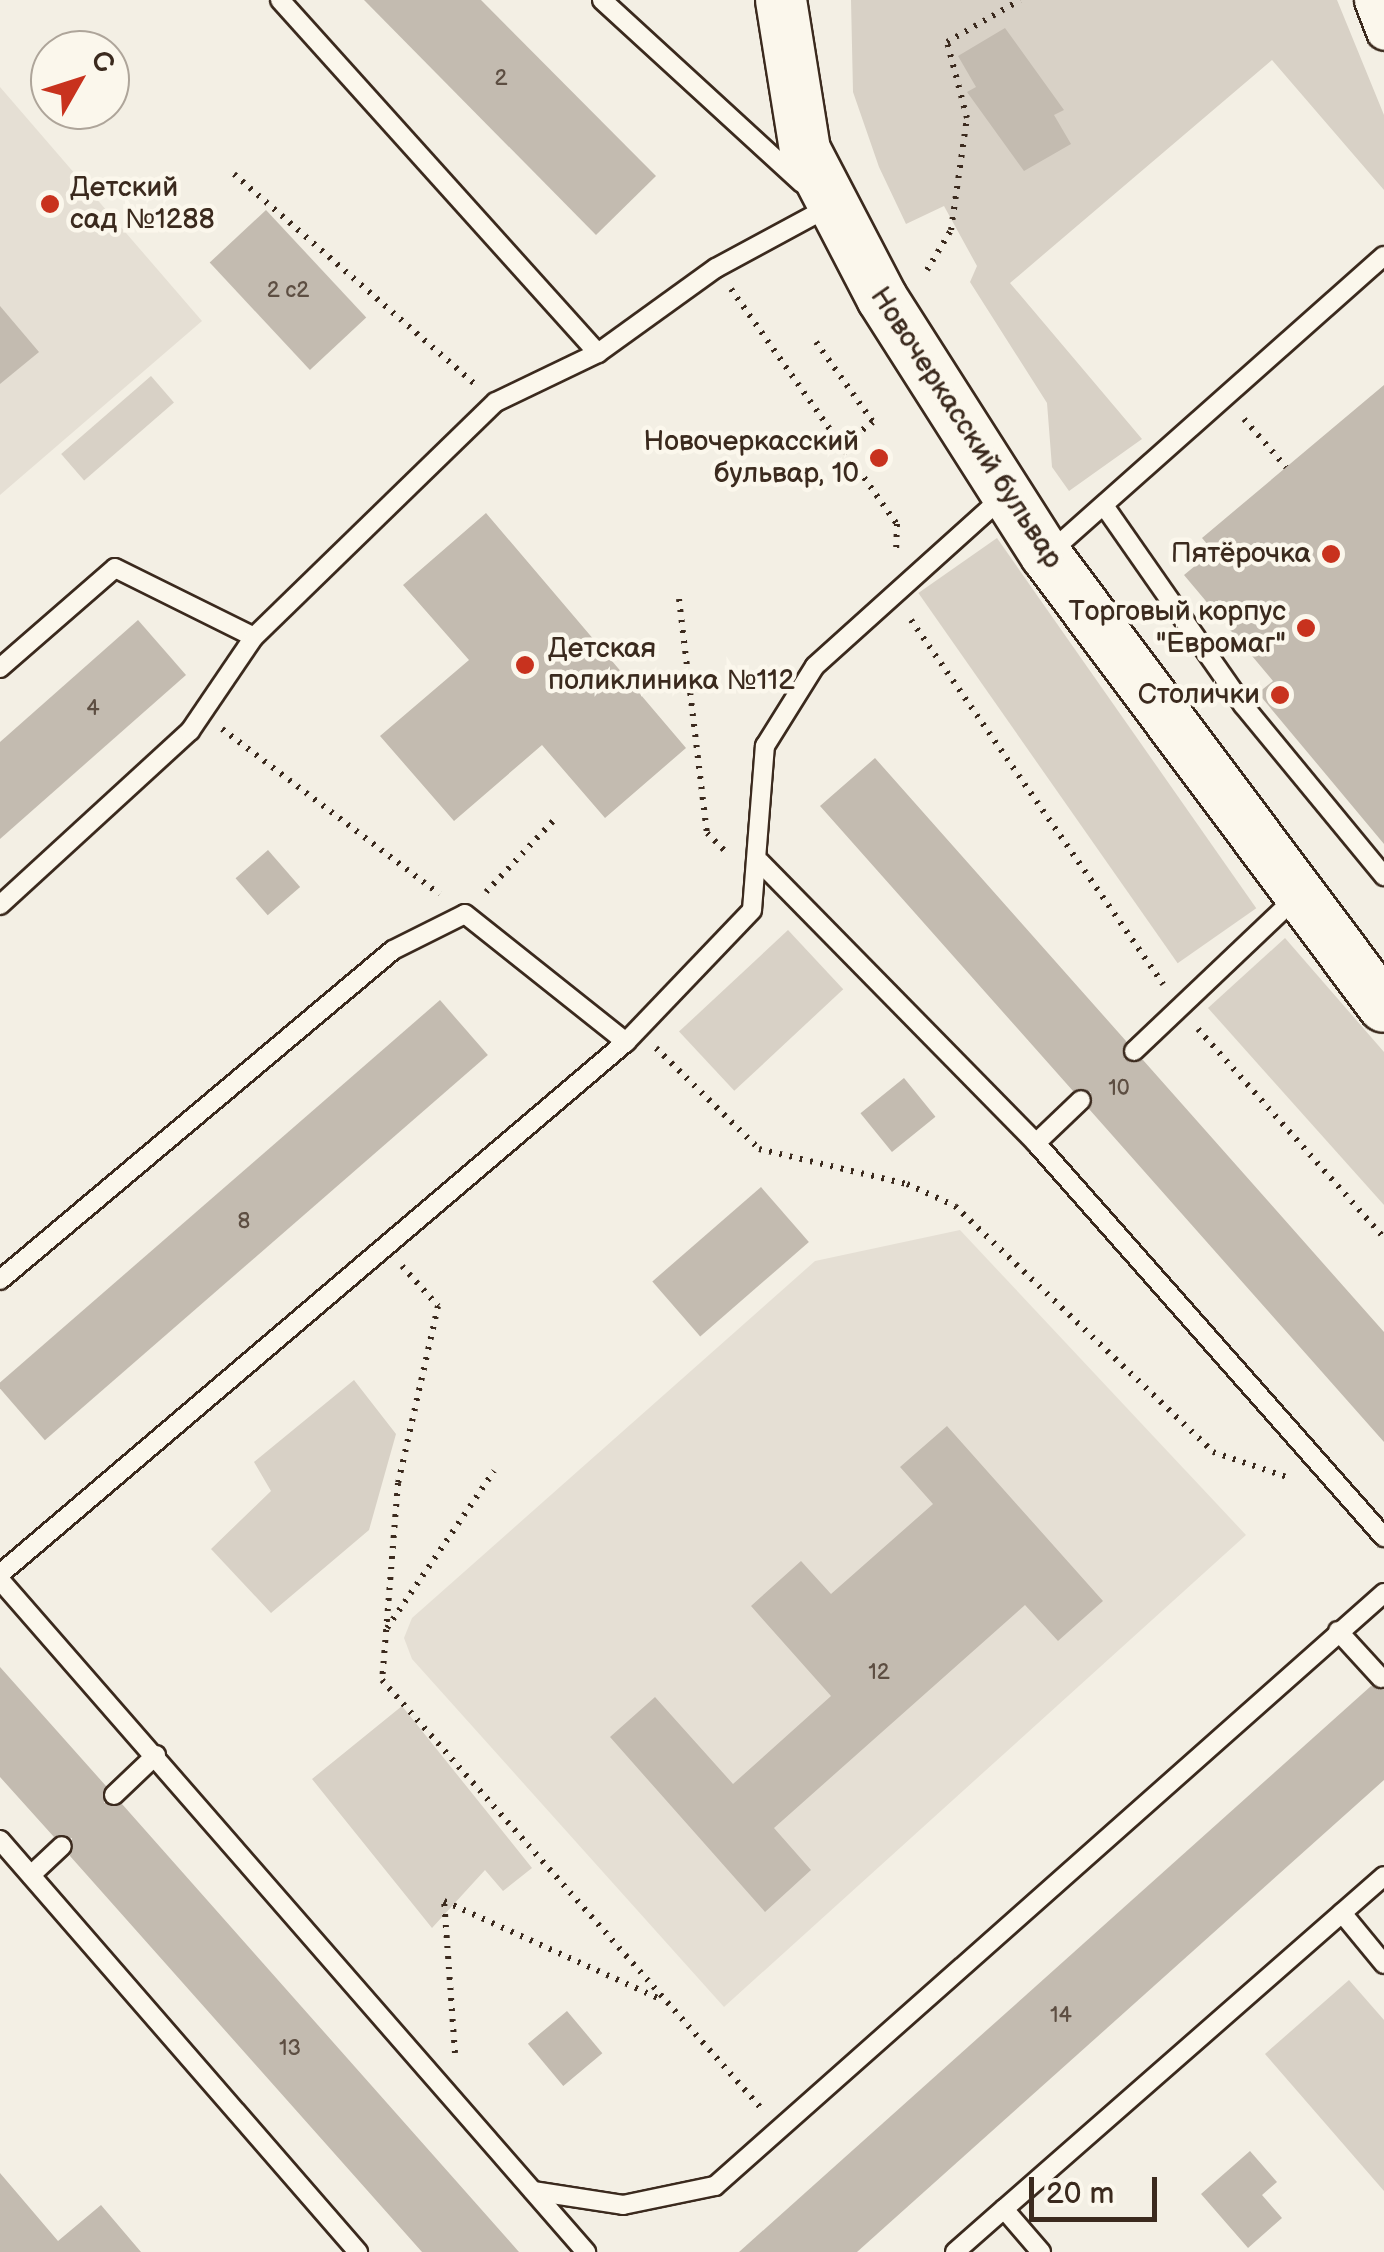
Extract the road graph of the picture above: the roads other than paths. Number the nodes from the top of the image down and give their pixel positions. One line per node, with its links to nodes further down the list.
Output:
1 (280, 0): 8 (lane)
2 (602, 0): 6 (lane)
3 (781, 0): 6 (street, Новочеркасский бульвар)
4 (1372, 0): 5 (street)
5 (1384, 32)
6 (831, 210): 8 (lane); 9 (street, Новочеркасский бульвар)
7 (1384, 256): 10 (lane)
8 (598, 352): 12 (lane)
9 (1006, 494): 11 (street, Новочеркасский бульвар); 14 (lane)
10 (1105, 507): 11 (lane); 15 (lane)
11 (1046, 555): 16 (street, Новочеркасский бульвар)
12 (254, 637): 13 (lane); 17 (lane)
13 (0, 668)
14 (760, 862): 19 (lane); 22 (lane)
15 (1384, 876)
16 (1295, 898): 18 (street, Новочеркасский бульвар); 20 (lane)
17 (0, 905)
18 (1380, 994)
19 (632, 1036): 23 (lane); 25 (lane)
20 (1134, 1051)
21 (1081, 1100): 22 (lane)
22 (1036, 1142): 24 (lane)
23 (0, 1280)
24 (1384, 1536)
25 (0, 1577): 29 (lane)
26 (1384, 1593): 27 (lane)
27 (1338, 1631): 28 (lane); 37 (lane)
28 (1380, 1678)
29 (156, 1755): 30 (lane); 37 (lane)
30 (114, 1795)
31 (0, 1840): 33 (lane)
32 (62, 1846): 33 (lane)
33 (31, 1876): 39 (lane)
34 (1384, 1876): 35 (lane)
35 (1342, 1913): 36 (lane); 38 (lane)
36 (1384, 1964)
37 (533, 2191): 40 (lane)
38 (1004, 2208): 41 (lane); 42 (lane)
39 (358, 2252)
40 (586, 2252)
41 (954, 2252)
42 (1041, 2252)

